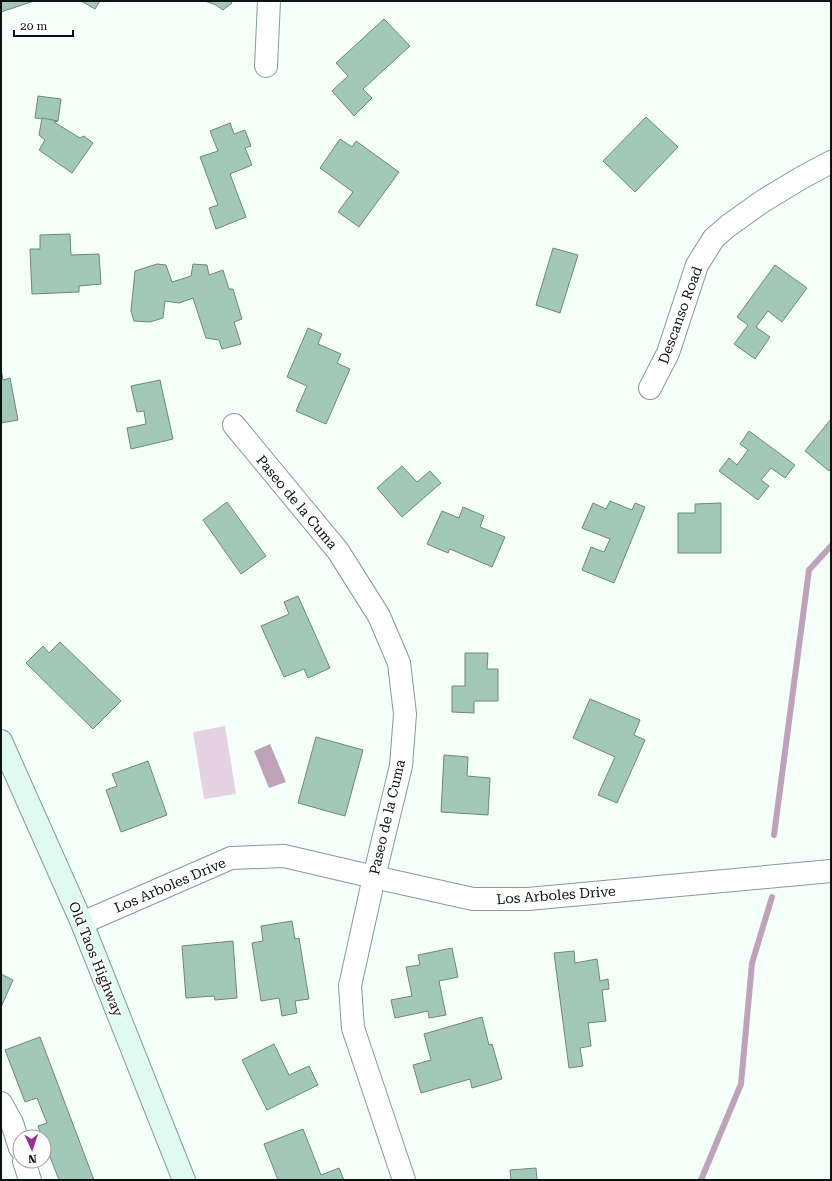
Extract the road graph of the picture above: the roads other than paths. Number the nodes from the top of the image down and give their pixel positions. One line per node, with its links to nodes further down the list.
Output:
1 (269, 1): 2 (street)
2 (266, 66)
3 (831, 162): 4 (street, Descanso Road)
4 (650, 388)
5 (234, 425): 8 (street, Paseo de la Cuma)
6 (1, 741): 9 (street, Old Taos Highway)
7 (831, 871): 8 (street, Los Arboles Drive)
8 (374, 877): 9 (street, Los Arboles Drive); 15 (street, Paseo de la Cuma)
9 (82, 922): 14 (street, Old Taos Highway)
10 (1, 1104): 11 (street)
11 (14, 1129)
12 (27, 1169): 13 (street)
13 (30, 1180)
14 (184, 1180)
15 (404, 1180)

